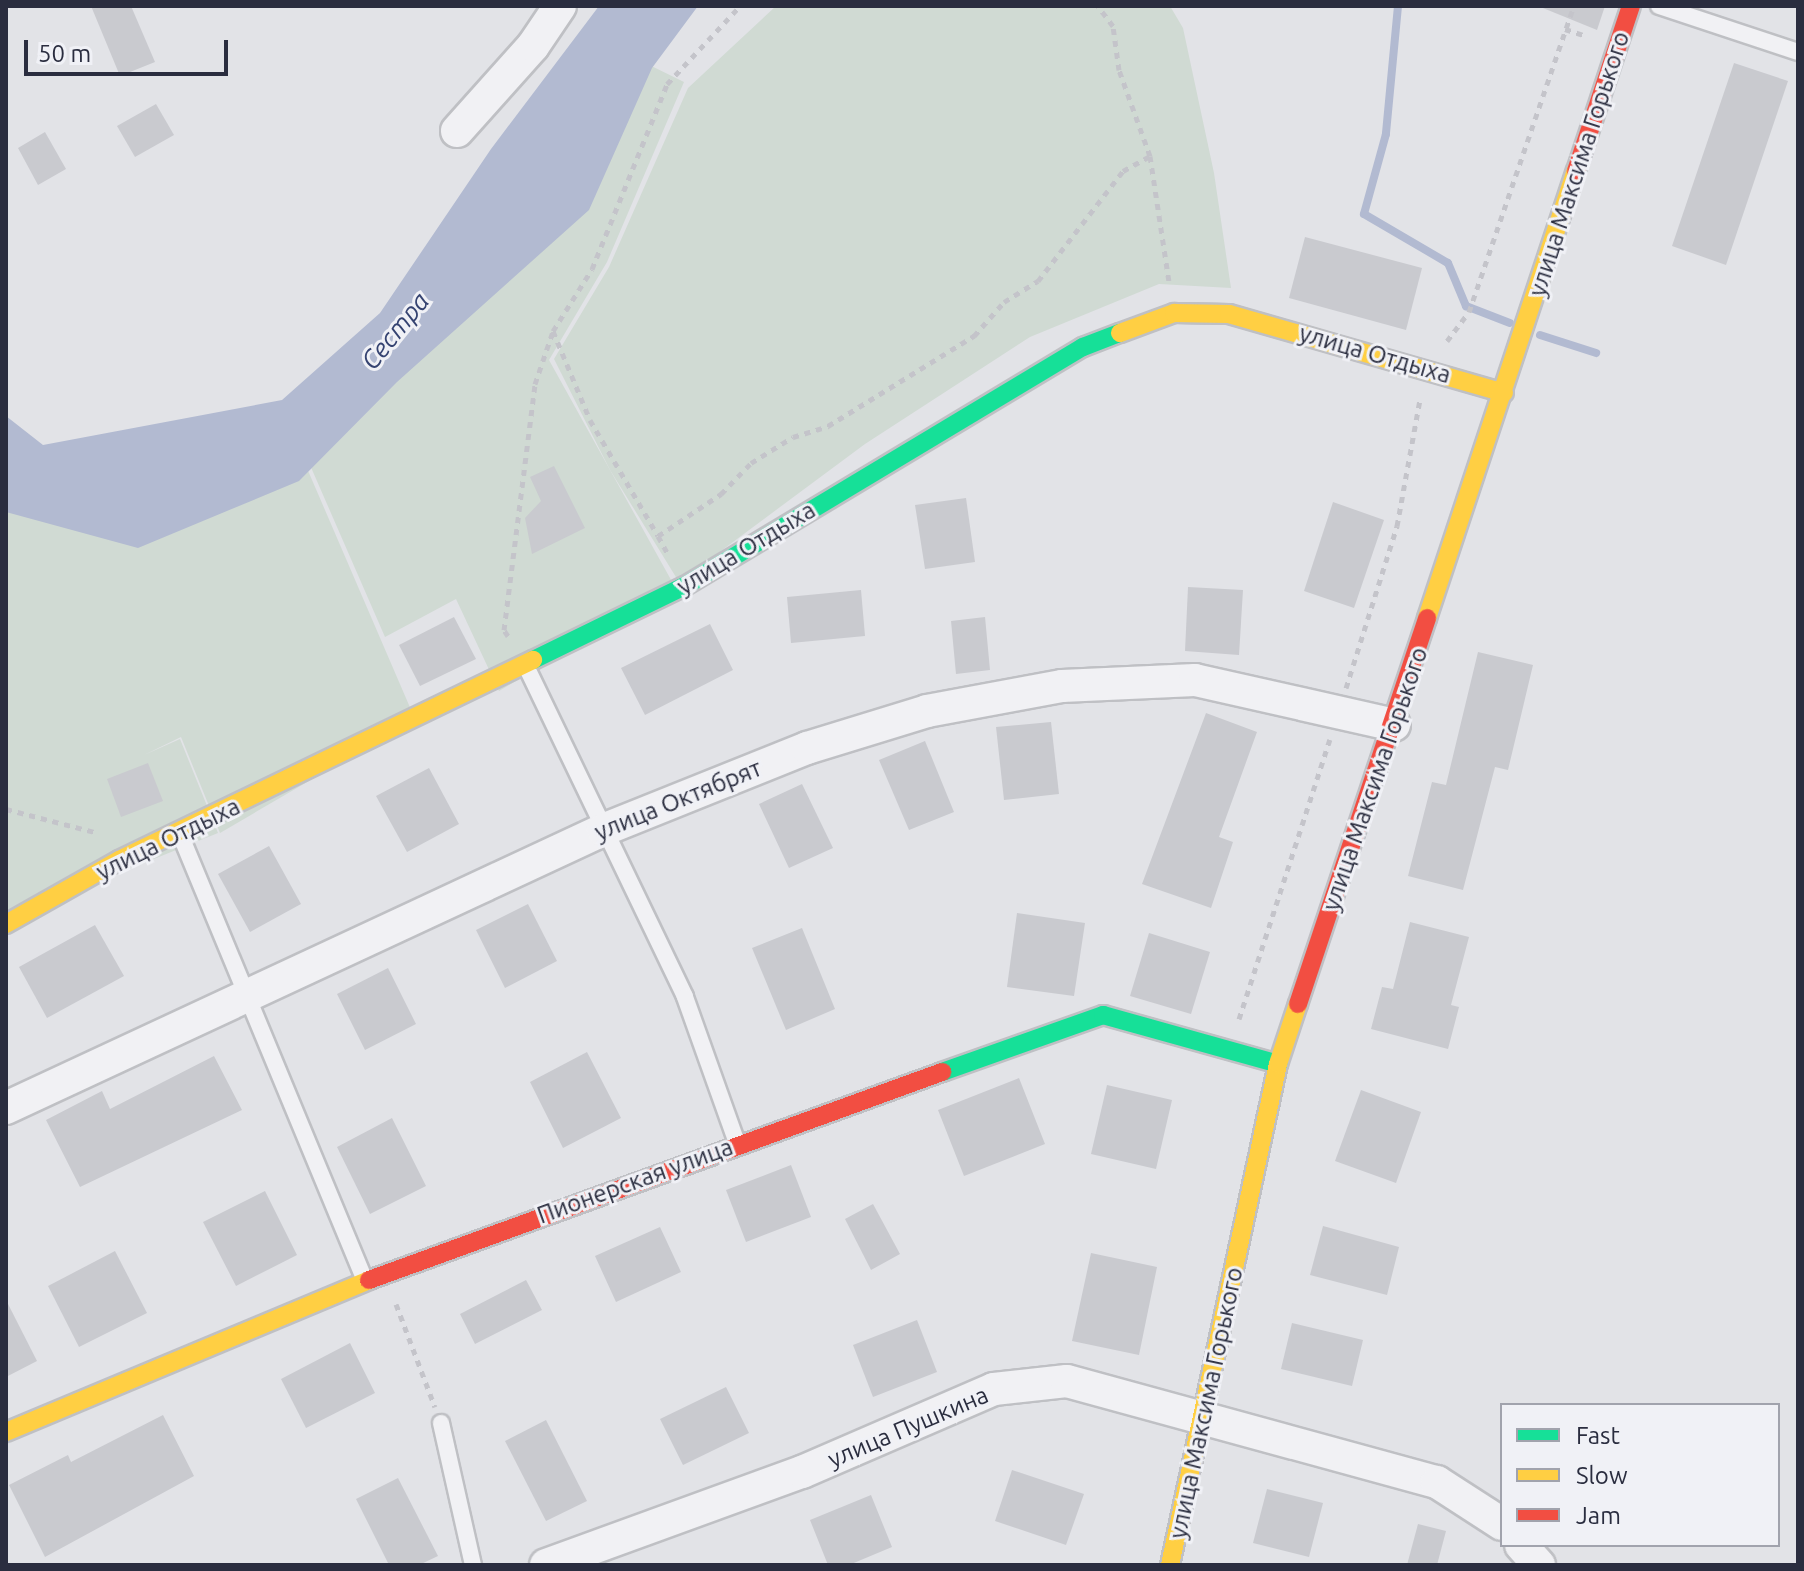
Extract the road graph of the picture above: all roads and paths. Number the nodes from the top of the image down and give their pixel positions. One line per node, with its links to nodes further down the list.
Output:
1 (560, 6): 8 (street)
2 (740, 6): 11 (path)
3 (1098, 6): 9 (path)
4 (1574, 6): 12 (path)
5 (1631, 6): 13 (street, улица Максима Горького)
6 (1659, 6): 7 (lane)
7 (1798, 52)
8 (457, 131)
9 (1150, 156): 10 (path); 11 (path)
10 (1174, 313): 12 (street, улица Отдыха); 14 (street, улица Отдыха)
11 (553, 331): 14 (path)
12 (1426, 368): 13 (street, улица Отдыха); 15 (path)
13 (1504, 393): 16 (street, улица Максима Горького)
14 (526, 666): 18 (lane); 19 (street, улица Отдыха)
15 (1339, 711): 16 (street, улица Октябрят); 18 (street, улица Октябрят); 23 (path)
16 (1394, 725): 24 (street, улица Максима Горького)
17 (6, 809): 20 (path)
18 (603, 830): 22 (street, улица Октябрят); 26 (lane)
19 (180, 833): 20 (street, улица Отдыха); 22 (lane)
20 (119, 860): 21 (street, улица Отдыха)
21 (6, 924)
22 (246, 994): 25 (street, улица Октябрят); 28 (lane)
23 (1229, 1050): 24 (street, Пионерская улица); 26 (street, Пионерская улица)
24 (1278, 1064): 29 (street, улица Максима Горького)
25 (6, 1108)
26 (737, 1144): 27 (street, Пионерская улица)
27 (384, 1273): 28 (street, Пионерская улица); 30 (path)
28 (365, 1281): 31 (street, Пионерская улица)
29 (1204, 1419): 32 (street, улица Пушкина); 35 (street, улица Пушкина); 36 (street, улица Максима Горького)
30 (441, 1423): 34 (lane)
31 (6, 1432)
32 (1500, 1523)
33 (1523, 1547): 37 (street)
34 (473, 1565)
35 (546, 1565)
36 (1170, 1565)
37 (1539, 1565)

